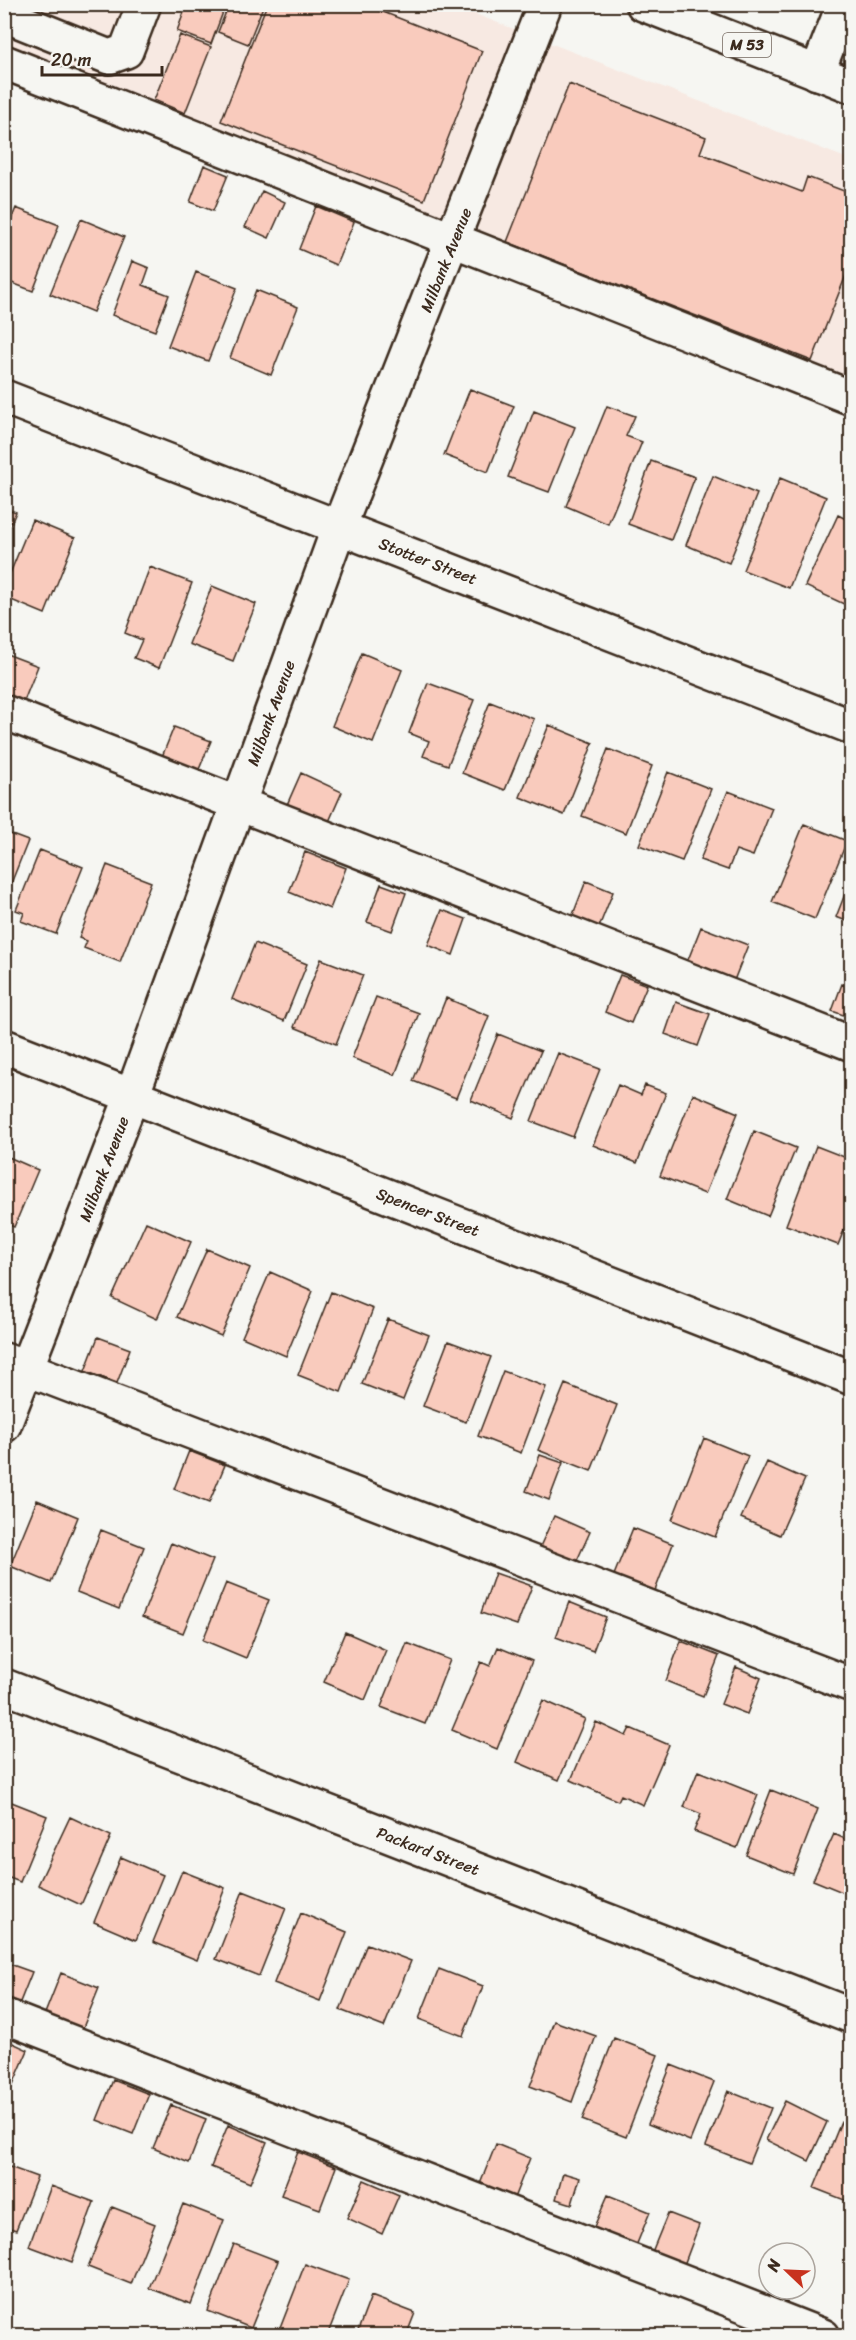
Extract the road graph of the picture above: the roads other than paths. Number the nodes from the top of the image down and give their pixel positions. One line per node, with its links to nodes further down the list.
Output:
1 (9, 4): 2 (street)
2 (144, 4)
3 (545, 4): 9 (street, Milbank Avenue)
4 (643, 4): 7 (street, M 53)
5 (844, 4): 7 (street)
6 (4, 62): 9 (street)
7 (817, 73): 8 (street, M 53)
8 (852, 86)
9 (455, 239): 11 (street); 12 (street, Milbank Avenue)
10 (4, 397): 12 (street, Stotter Street)
11 (852, 398)
12 (339, 526): 14 (street, Stotter Street); 15 (street, Milbank Avenue)
13 (4, 712): 15 (street)
14 (852, 727)
15 (238, 803): 16 (street); 18 (street, Milbank Avenue)
16 (852, 1044)
17 (4, 1046): 18 (street, Spencer Street)
18 (132, 1096): 19 (street, Milbank Avenue); 20 (street, Spencer Street)
19 (15, 1365): 21 (street, Milbank Avenue); 22 (street)
20 (852, 1378)
21 (4, 1425)
22 (852, 1685)
23 (4, 1686): 25 (street, Packard Street)
24 (4, 2016): 26 (street)
25 (852, 2016)
26 (823, 2336)

